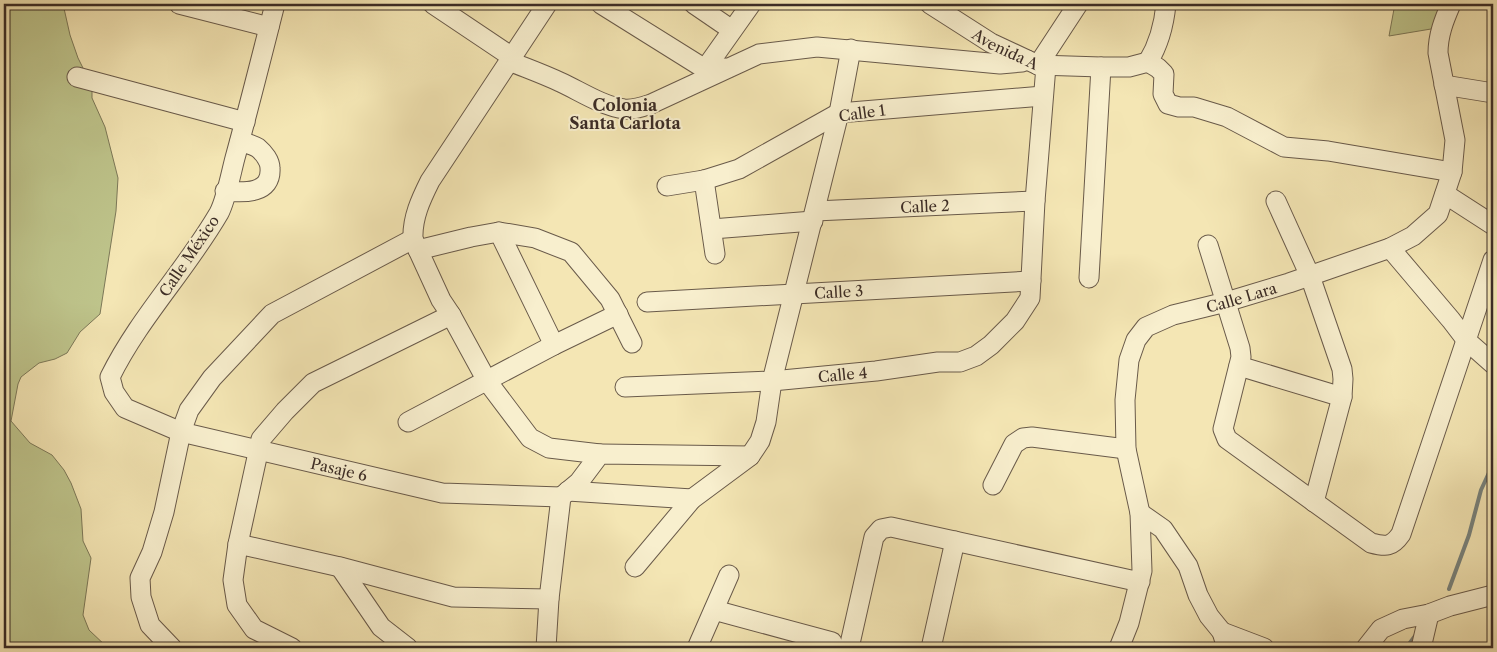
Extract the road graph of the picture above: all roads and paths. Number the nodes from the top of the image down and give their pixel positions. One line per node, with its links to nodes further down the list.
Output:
1 (180, 4): 13 (street)
2 (275, 4): 13 (street, Calle México)
3 (433, 4): 16 (street)
4 (547, 4): 16 (street)
5 (601, 4): 21 (street)
6 (694, 4): 14 (street)
7 (751, 4): 14 (street)
8 (930, 4): 12 (street, Avenida A)
9 (1078, 4): 18 (street)
10 (1166, 4): 17 (street)
11 (1451, 4): 23 (street, Calle Lara)
12 (956, 11): 18 (street, Avenida A)
13 (269, 27): 27 (street, Calle México)
14 (732, 30): 21 (street)
15 (851, 49): 18 (street); 19 (street); 26 (street)
16 (510, 59): 19 (street); 40 (street)
17 (1148, 62): 20 (street, Avenida A); 29 (street)
18 (1037, 63): 20 (street, Avenida A); 25 (street)
19 (732, 66): 21 (street)
20 (1101, 68): 46 (street)
21 (705, 69)
22 (76, 77): 27 (street)
23 (1444, 85): 24 (street); 29 (street, Calle Lara)
24 (1493, 93)
25 (1044, 96): 26 (street, Calle 1); 34 (street)
26 (839, 113): 30 (street, Calle 1); 36 (street)
27 (245, 122): 28 (street, Calle México)
28 (240, 141): 32 (street, Calle México); 32 (street)
29 (1452, 172): 33 (street, Calle Lara)
30 (704, 180): 31 (street, Calle 1); 38 (street)
31 (667, 186)
32 (226, 191): 62 (street, Calle México)
33 (1445, 194): 37 (street); 42 (street, Calle Lara)
34 (1035, 201): 36 (street, Calle 2); 47 (street)
35 (1276, 201): 45 (street)
36 (814, 216): 38 (street, Calle 2); 48 (street)
37 (1493, 225)
38 (712, 230): 43 (street)
39 (499, 232): 40 (street); 51 (street); 55 (street)
40 (415, 245): 52 (street); 64 (street)
41 (1208, 245): 50 (street)
42 (1390, 248): 45 (street, Calle Lara); 53 (street)
43 (715, 254)
44 (1493, 260): 53 (street)
45 (1310, 276): 50 (street, Calle Lara); 61 (street)
46 (1089, 278)
47 (1031, 289): 48 (street, Calle 3); 59 (street, Calle 4)
48 (794, 294): 49 (street, Calle 3); 59 (street)
49 (647, 302)
50 (1226, 302): 57 (street); 65 (street, Calle Lara)
51 (618, 314): 54 (street); 55 (street)
52 (451, 315): 58 (street); 66 (street)
53 (1467, 341): 56 (street); 72 (street)
54 (632, 343)
55 (554, 345): 58 (street)
56 (1493, 364)
57 (1239, 366): 61 (street); 72 (street)
58 (487, 381): 63 (street); 67 (street)
59 (772, 381): 60 (street, Calle 4); 68 (street)
60 (625, 387)
61 (1342, 397): 72 (street)
62 (125, 408): 64 (street, Pasaje 6)
63 (408, 422)
64 (181, 432): 66 (street, Pasaje 6); 86 (street)
65 (1126, 449): 69 (street); 73 (street, Calle Lara)
66 (259, 450): 70 (street, Pasaje 6); 75 (street)
67 (600, 454): 68 (street); 70 (street)
68 (750, 456): 71 (street)
69 (993, 485)
70 (565, 494): 71 (street, Pasaje 6); 81 (street)
71 (692, 499): 77 (street)
72 (1314, 502)
73 (1140, 513): 79 (street, Calle Lara); 84 (street)
74 (955, 541): 79 (street); 85 (street); 91 (street)
75 (238, 544): 76 (street); 87 (street)
76 (340, 567): 81 (street); 88 (street)
77 (635, 567)
78 (729, 575): 82 (street)
79 (1140, 582): 92 (street, Calle Lara)
80 (1493, 595): 83 (street)
81 (549, 599): 89 (street)
82 (714, 610): 85 (street); 90 (street)
83 (1429, 614): 94 (street); 95 (street)
84 (1225, 640): 93 (street)
85 (841, 645)
86 (172, 648)
87 (292, 648)
88 (408, 648)
89 (546, 648)
90 (697, 648)
91 (931, 648)
92 (1119, 648)
93 (1264, 648)
94 (1366, 648)
95 (1421, 648)

